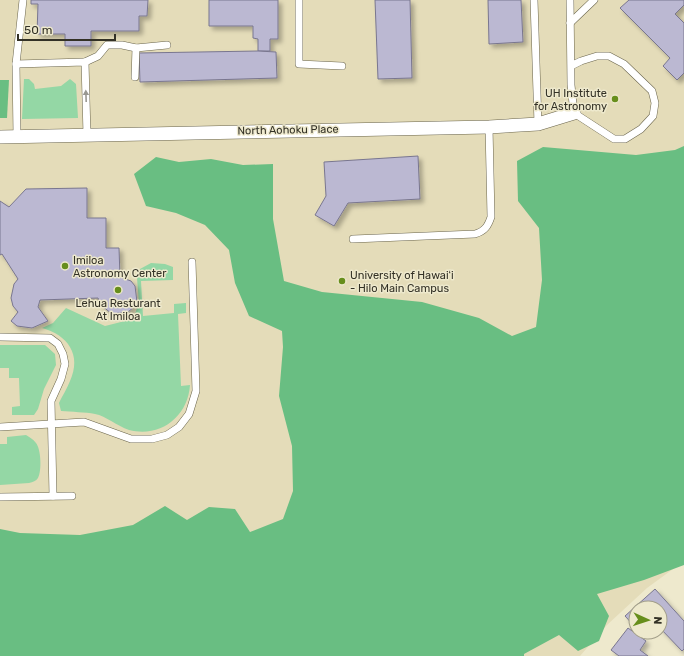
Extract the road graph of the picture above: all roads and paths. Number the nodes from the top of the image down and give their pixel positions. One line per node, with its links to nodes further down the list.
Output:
1 (23, 0): 10 (lane)
2 (299, 0): 11 (lane)
3 (534, 0): 15 (lane)
4 (570, 0): 6 (lane)
5 (594, 0): 6 (lane)
6 (570, 24): 12 (lane)
7 (167, 45): 8 (lane)
8 (136, 48): 9 (lane); 13 (lane)
9 (86, 62): 10 (lane); 17 (lane, one-way to 9)
10 (16, 64): 18 (lane)
11 (342, 66)
12 (571, 66): 14 (lane); 14 (lane)
13 (135, 77)
14 (574, 113): 15 (street, North Aohoku Place)
15 (538, 124): 16 (street, North Aohoku Place)
16 (489, 127): 17 (street, North Aohoku Place); 20 (lane)
17 (88, 135): 18 (street, North Aohoku Place)
18 (17, 136): 19 (street, North Aohoku Place)
19 (0, 137)
20 (353, 239)
21 (192, 262): 23 (lane)
22 (0, 337): 23 (lane)
23 (51, 424): 24 (lane); 25 (lane)
24 (0, 427)
25 (53, 496): 26 (lane); 27 (lane)
26 (72, 496)
27 (0, 497)

